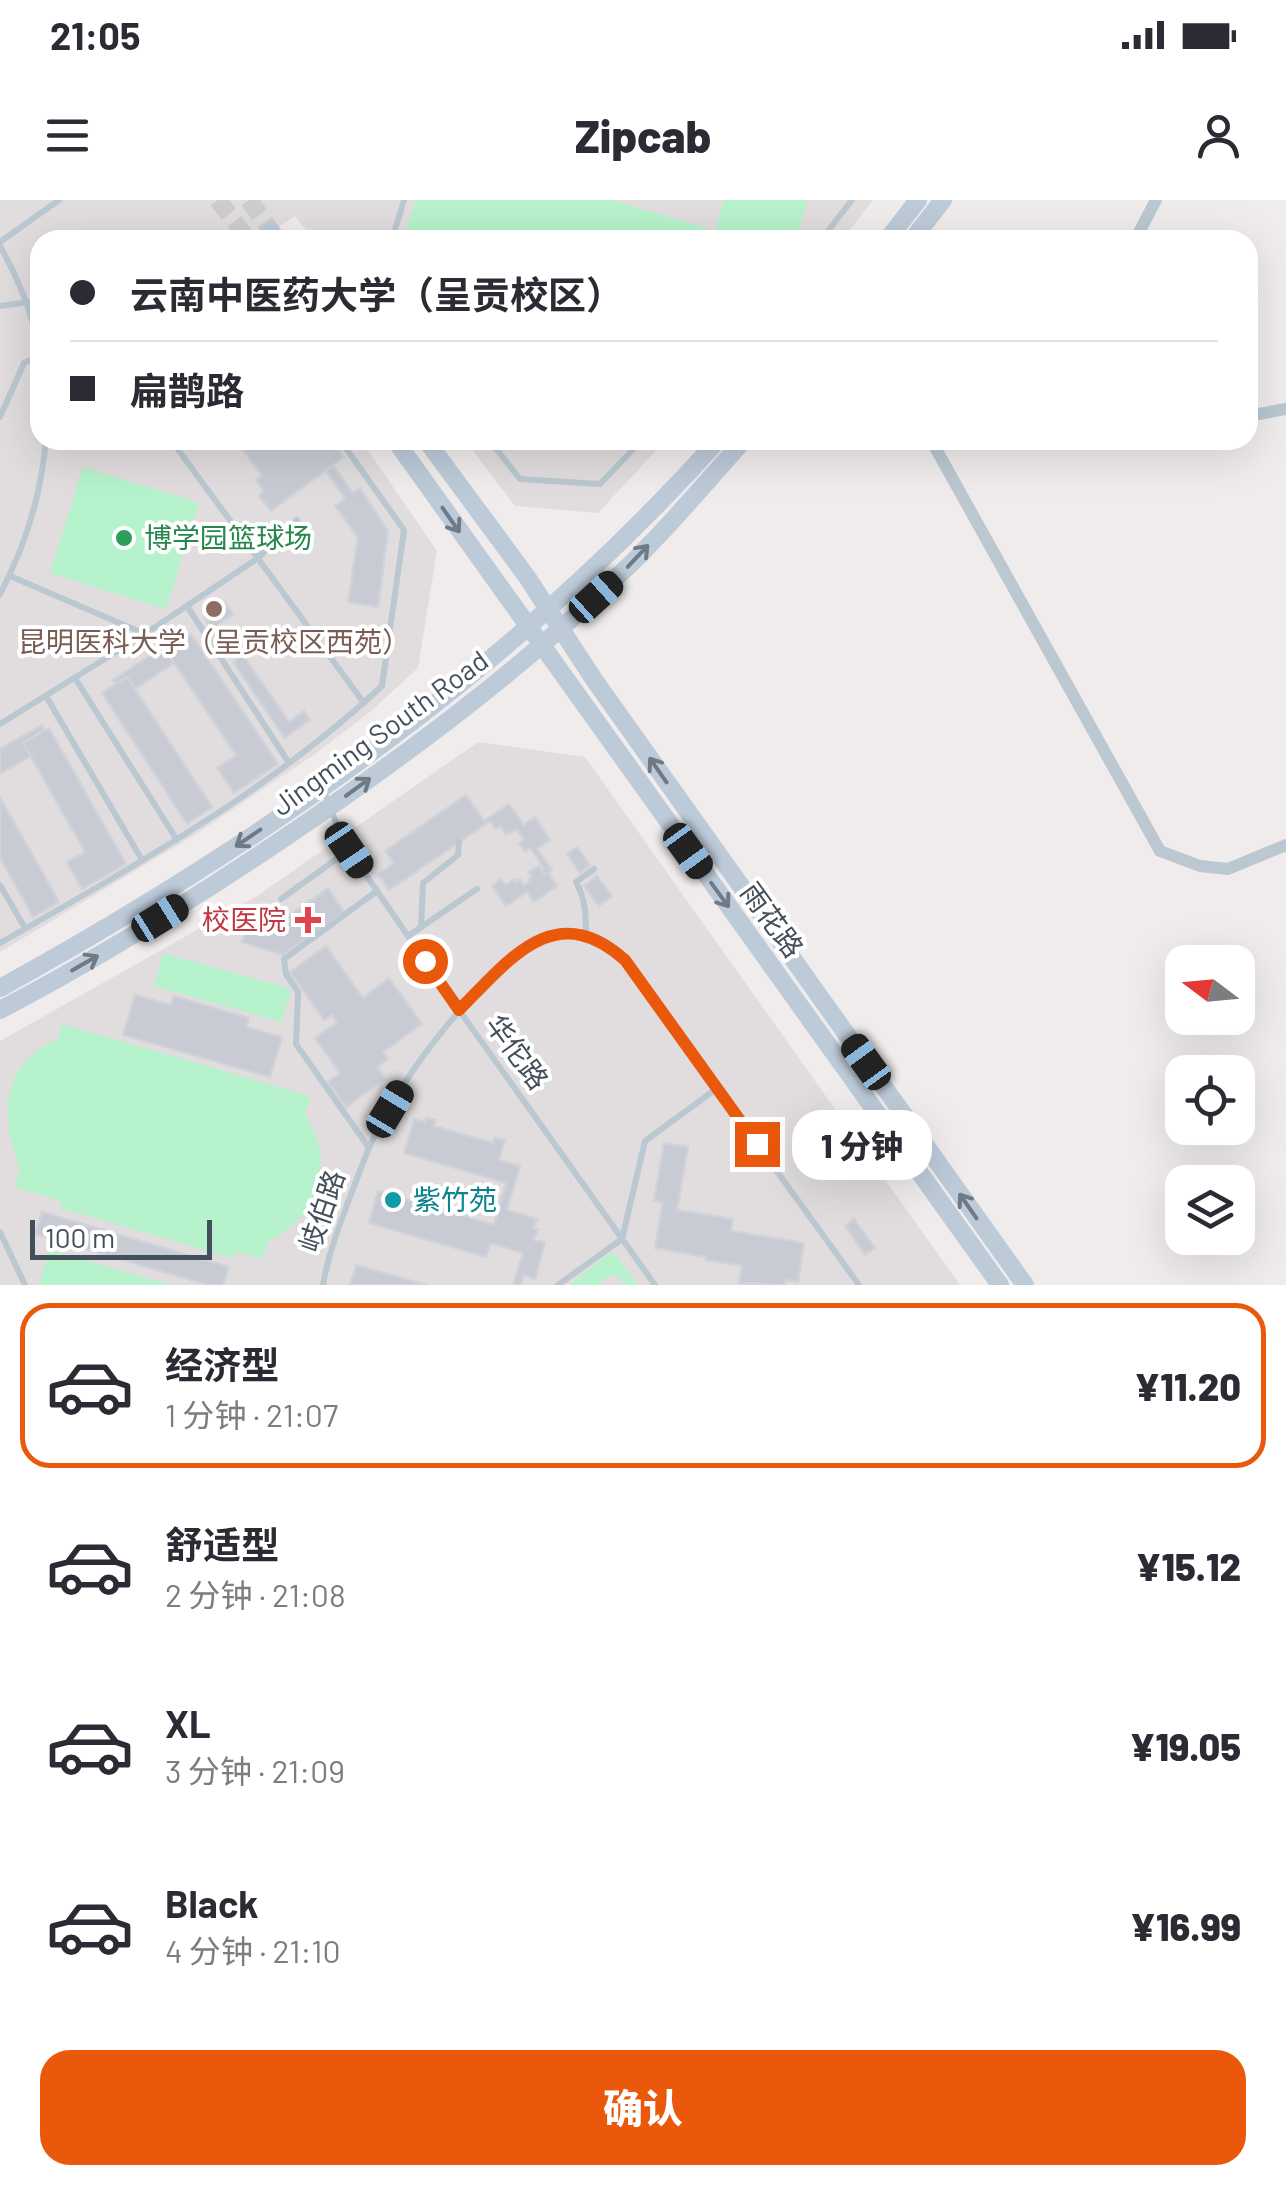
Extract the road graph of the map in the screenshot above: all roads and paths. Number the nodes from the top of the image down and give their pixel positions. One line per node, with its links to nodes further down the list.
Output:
1 (59, 200): 12 (lane)
2 (404, 200): 7 (lane)
3 (852, 200): 8 (lane)
4 (918, 200): 9 (street)
5 (943, 200): 10 (street)
6 (1156, 200): 11 (street)
7 (395, 230)
8 (829, 230)
9 (895, 230)
10 (920, 230)
11 (1140, 230)
12 (0, 244): 13 (lane)
13 (28, 302): 14 (lane); 15 (lane)
14 (0, 306)
15 (30, 310)
16 (30, 358): 19 (lane)
17 (1286, 409): 18 (street)
18 (1258, 414)
19 (0, 417)
20 (45, 450): 32 (lane)
21 (178, 450): 31 (lane)
22 (347, 450): 42 (lane)
23 (402, 450): 36 (street, 雨花路, one-way to 36)
24 (433, 450): 35 (street, 雨花路)
25 (497, 450): 26 (lane)
26 (632, 450)
27 (709, 450): 35 (street, Jingming South Road)
28 (735, 450): 37 (street, Jingming South Road, one-way to 28)
29 (939, 450): 49 (street)
30 (296, 520): 31 (lane)
31 (258, 558): 34 (lane); 42 (lane)
32 (10, 576): 33 (lane); 38 (lane)
33 (0, 594)
34 (187, 606): 38 (lane); 44 (lane)
35 (547, 609): 36 (street, Jingming South Road); 37 (street, 雨花路)
36 (527, 626): 39 (street, 雨花路); 45 (street, Jingming South Road)
37 (560, 629): 39 (street, Jingming South Road); 75 (street, 雨花路, one-way to 37)
38 (145, 634): 40 (lane)
39 (540, 646): 46 (street, Jingming South Road, one-way to 39); 74 (street, 雨花路, one-way to 74)
40 (75, 678): 41 (lane); 47 (lane)
41 (46, 696): 43 (lane); 51 (lane)
42 (364, 703): 44 (lane)
43 (0, 724)
44 (289, 763): 47 (lane)
45 (322, 788): 46 (lane, 华佗路); 62 (street, Jingming South Road, one-way to 62)
46 (330, 807): 50 (lane, 华佗路); 63 (street, Jingming South Road, one-way to 46)
47 (178, 840): 51 (lane)
48 (459, 842): 58 (lane)
49 (1286, 845)
50 (347, 847): 55 (lane, 华佗路); 56 (lane)
51 (142, 860): 57 (lane)
52 (594, 869): 60 (lane)
53 (0, 886): 57 (lane)
54 (477, 888): 58 (lane)
55 (378, 891): 59 (lane, 华佗路); 66 (lane)
56 (281, 899)
57 (25, 928): 61 (lane)
58 (421, 928): 59 (lane)
59 (408, 936): 64 (lane, 华佗路)
60 (586, 936): 64 (lane, 岐伯路); 65 (lane)
61 (0, 942)
62 (0, 988)
63 (0, 1010)
64 (459, 1010): 66 (lane, 岐伯路); 68 (lane, 华佗路)
65 (717, 1088): 68 (lane); 73 (lane)
66 (369, 1149): 70 (lane, 岐伯路)
67 (0, 1232): 69 (lane)
68 (622, 1239): 71 (lane); 72 (lane, 华佗路)
69 (25, 1285)
70 (323, 1285)
71 (558, 1285)
72 (655, 1285)
73 (858, 1285)
74 (1000, 1285)
75 (1025, 1285)

